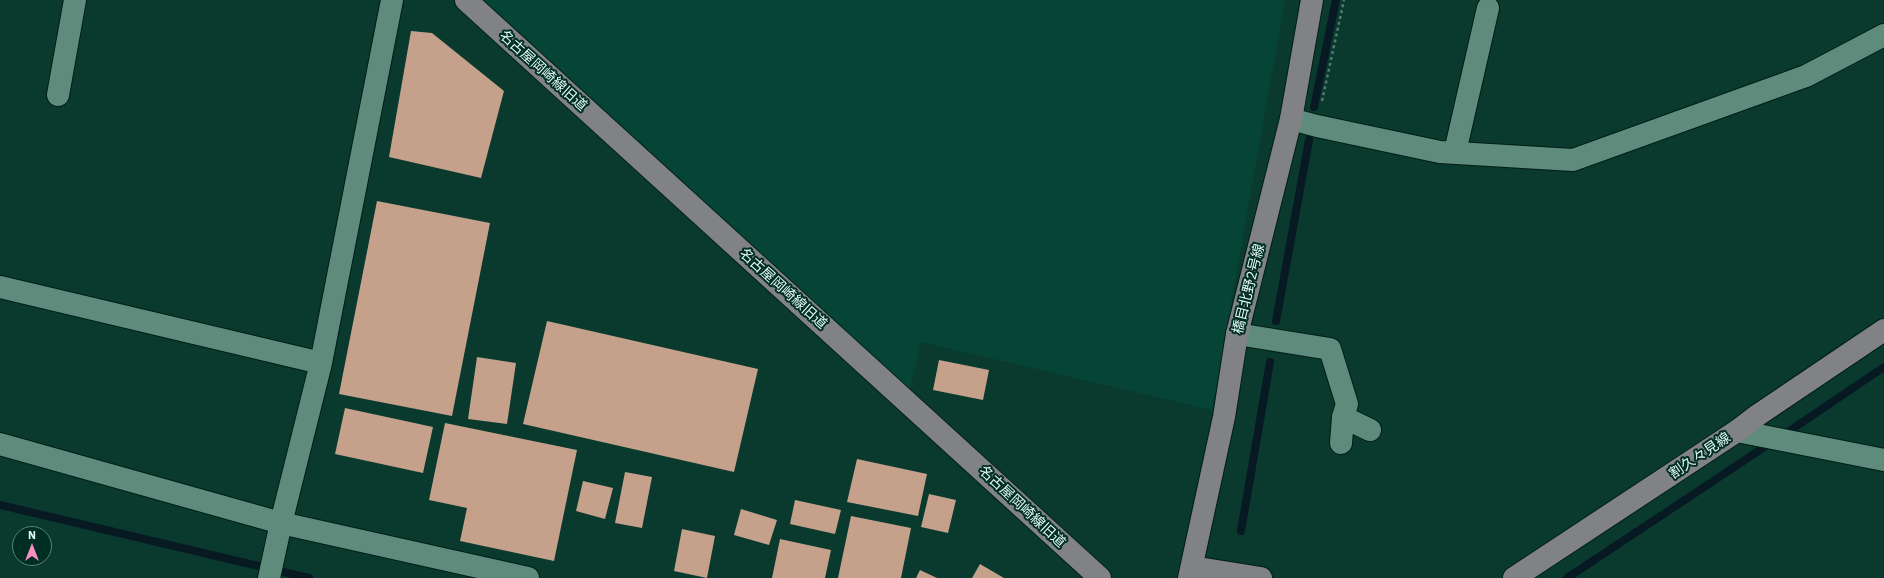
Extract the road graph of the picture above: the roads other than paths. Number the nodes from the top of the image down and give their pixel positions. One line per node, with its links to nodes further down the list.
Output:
1 (75, 0): 7 (street)
2 (392, 0): 13 (street)
3 (466, 0): 24 (street, 名古屋岡崎線旧道)
4 (1312, 0): 8 (street, 橋目北野2号線)
5 (1488, 8): 9 (street)
6 (1884, 35): 9 (street)
7 (58, 94)
8 (1291, 118): 9 (street); 12 (street, 橋目北野2号線)
9 (1455, 152)
10 (0, 287): 13 (street)
11 (1884, 330): 16 (street, 割久々見線)
12 (1237, 334): 14 (street); 21 (street, 橋目北野2号線)
13 (321, 364): 20 (street)
14 (1343, 417): 15 (street); 17 (street)
15 (1370, 430)
16 (1737, 431): 19 (street); 26 (street, 割久々見線)
17 (1341, 443)
18 (0, 444): 20 (street)
19 (1884, 460)
20 (280, 523): 22 (street); 23 (street)
21 (1190, 573): 25 (street)
22 (269, 578)
23 (528, 578)
24 (1100, 578)
25 (1261, 578)
26 (1514, 578)

